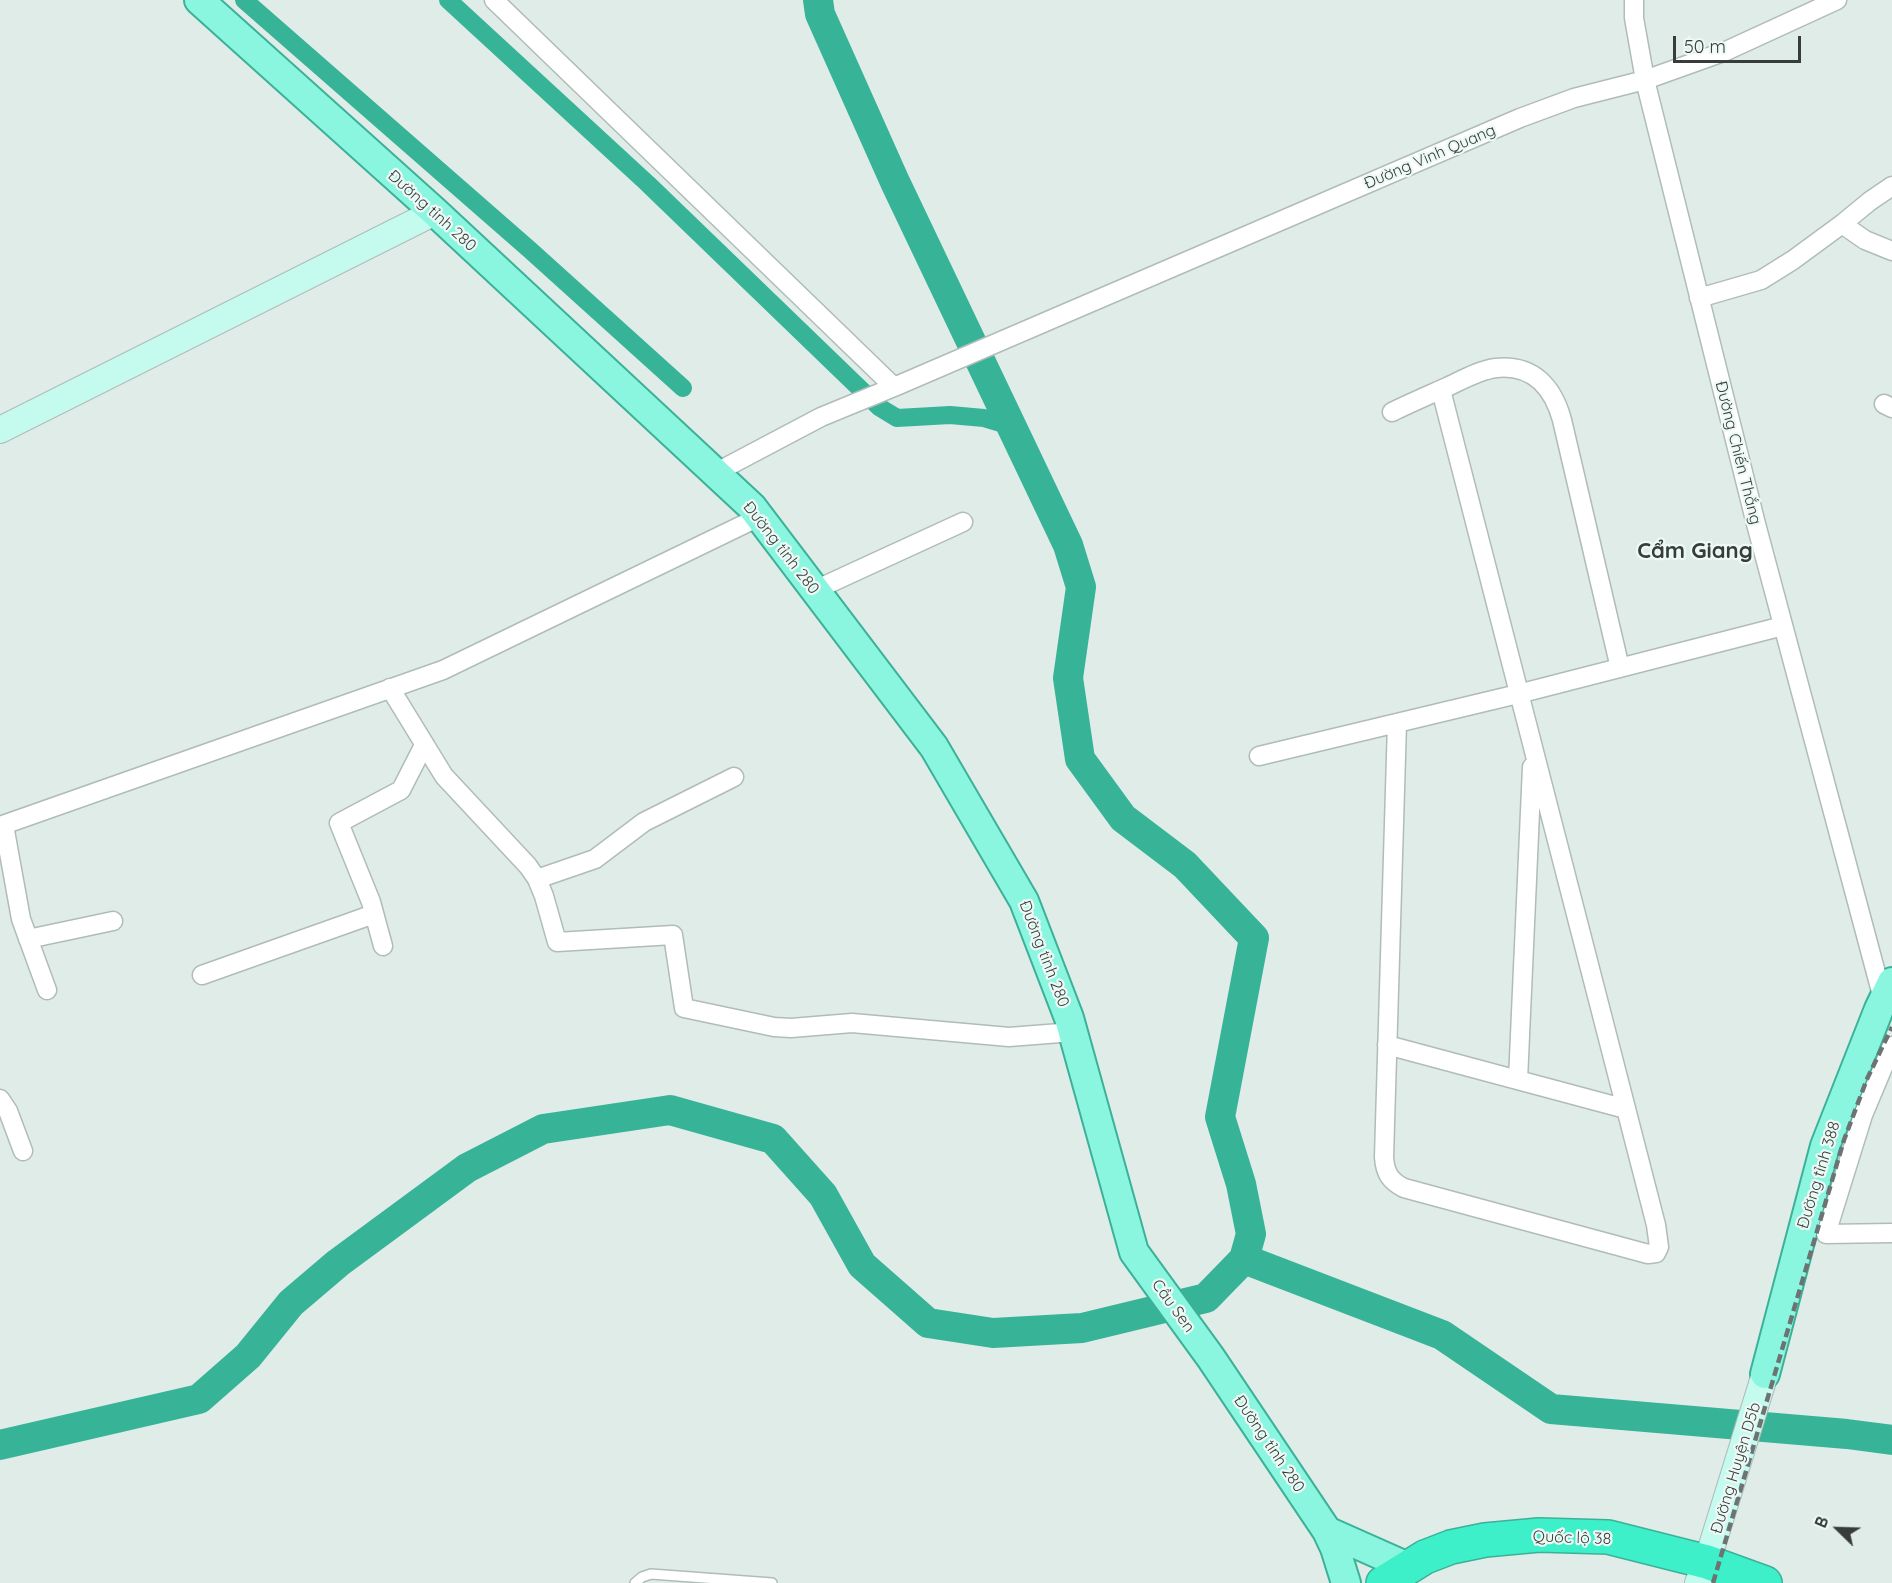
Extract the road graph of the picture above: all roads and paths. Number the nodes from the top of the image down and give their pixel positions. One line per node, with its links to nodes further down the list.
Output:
1 (199, 0): 7 (main road, Đường tỉnh 280)
2 (494, 0): 11 (street)
3 (1634, 0): 5 (street, Đường Chiến Thắng)
4 (1837, 0): 5 (street, Đường Vinh Quang)
5 (1645, 80): 10 (street, Đường Chiến Thắng); 11 (street, Đường Vinh Quang)
6 (1892, 186): 8 (street)
7 (435, 212): 14 (street); 15 (main road, Đường tỉnh 280)
8 (1842, 224): 9 (street); 10 (street)
9 (1892, 251)
10 (1699, 298): 19 (street, Đường Chiến Thắng)
11 (894, 387): 15 (street, Đường Vinh Quang)
12 (1441, 390): 13 (street); 20 (street); 22 (street)
13 (1392, 411)
14 (0, 430)
15 (715, 473): 16 (main road, Đường tỉnh 280)
16 (759, 517): 18 (main road, Đường tỉnh 280); 21 (street)
17 (963, 522): 18 (street)
18 (815, 590): 37 (main road, Đường tỉnh 280)
19 (1783, 626): 20 (street); 36 (street, Đường Chiến Thắng)
20 (1620, 668): 22 (street)
21 (390, 688): 24 (street); 28 (street)
22 (1518, 693): 23 (street); 25 (street)
23 (1397, 723): 26 (street); 38 (street)
24 (424, 745): 29 (street); 30 (street)
25 (1533, 748): 40 (street); 42 (street)
26 (1259, 756)
27 (734, 777): 29 (street)
28 (2, 826): 32 (street)
29 (537, 879): 37 (street)
30 (374, 914): 33 (street); 34 (street)
31 (113, 921): 32 (street)
32 (28, 939): 35 (street)
33 (383, 946)
34 (202, 975)
35 (47, 990)
36 (1887, 1002): 47 (main road, Đường tỉnh 388)
37 (1073, 1032): 45 (main road, Đường tỉnh 280)
38 (1388, 1045): 40 (street); 42 (street)
39 (1892, 1046): 44 (street)
40 (1518, 1080): 42 (street)
41 (0, 1099): 43 (street)
42 (1626, 1109)
43 (23, 1151)
44 (1892, 1233)
45 (1136, 1254): 46 (main road, Cầu Sen)
46 (1211, 1358): 48 (main road, Đường tỉnh 280)
47 (1765, 1374): 49 (street, Đường Huyện D5b)
48 (1327, 1531): 50 (main road); 53 (main road, Đường tỉnh 280)
49 (1715, 1574): 50 (highway, Quốc lộ 38); 54 (highway, Quốc lộ 38)
50 (1395, 1575)
51 (635, 1583): 52 (lane)
52 (772, 1583)
53 (1346, 1583)
54 (1765, 1583)

